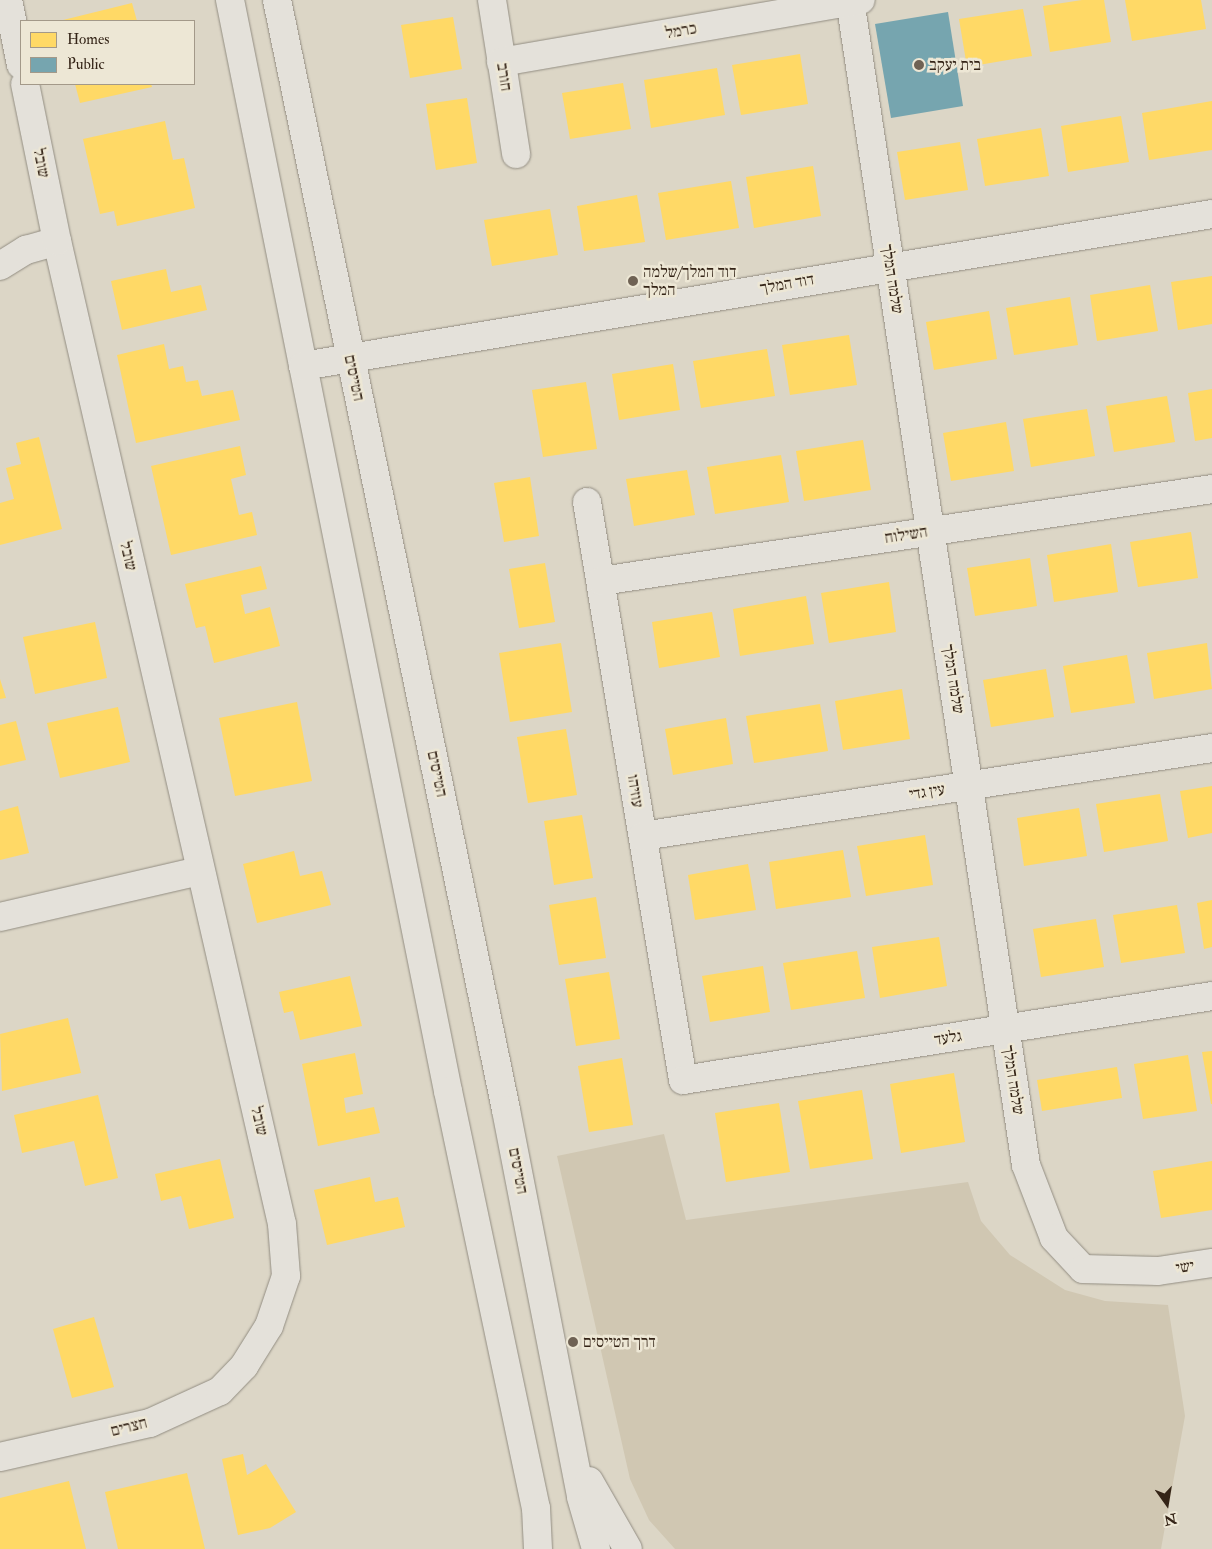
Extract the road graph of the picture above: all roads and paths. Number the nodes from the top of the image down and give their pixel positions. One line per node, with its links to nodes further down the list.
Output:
1 (8, 0): 6 (street)
2 (230, 0): 15 (street)
3 (277, 0): 14 (street, הטייסים)
4 (492, 0): 7 (street, חורב)
5 (854, 1): 7 (street, כרמל); 13 (street, שלמה המלך)
6 (20, 60)
7 (501, 62): 9 (street, חורב)
8 (25, 85): 11 (street, שובל)
9 (516, 154)
10 (1212, 214): 13 (street, דוד המלך)
11 (56, 241): 12 (street); 23 (street, שובל)
12 (0, 266)
13 (890, 266): 14 (street, דוד המלך); 18 (street, שלמה המלך)
14 (350, 358): 15 (street, דוד המלך); 31 (street, הטייסים)
15 (302, 366): 33 (street)
16 (1212, 489): 18 (street, השילוח)
17 (588, 502): 19 (street, עוזיהו)
18 (930, 532): 19 (street, השילוח); 21 (street, שלמה המלך)
19 (600, 582): 22 (street, עוזיהו)
20 (1212, 748): 21 (street, עין גדי)
21 (969, 786): 22 (street, עין גדי); 26 (street, שלמה המלך)
22 (643, 836): 27 (street, עוזיהו)
23 (200, 871): 24 (street); 30 (street, שובל)
24 (0, 917)
25 (1212, 996): 26 (street, גלעד)
26 (1005, 1029): 27 (street, גלעד); 29 (street, שלמה המלך)
27 (684, 1080)
28 (1212, 1263): 29 (street, ישי)
29 (1158, 1272)
30 (244, 1366): 32 (street, חצרים)
31 (570, 1438): 34 (street, הטייסים); 35 (street)
32 (0, 1457)
33 (538, 1549)
34 (596, 1549)
35 (628, 1549)

